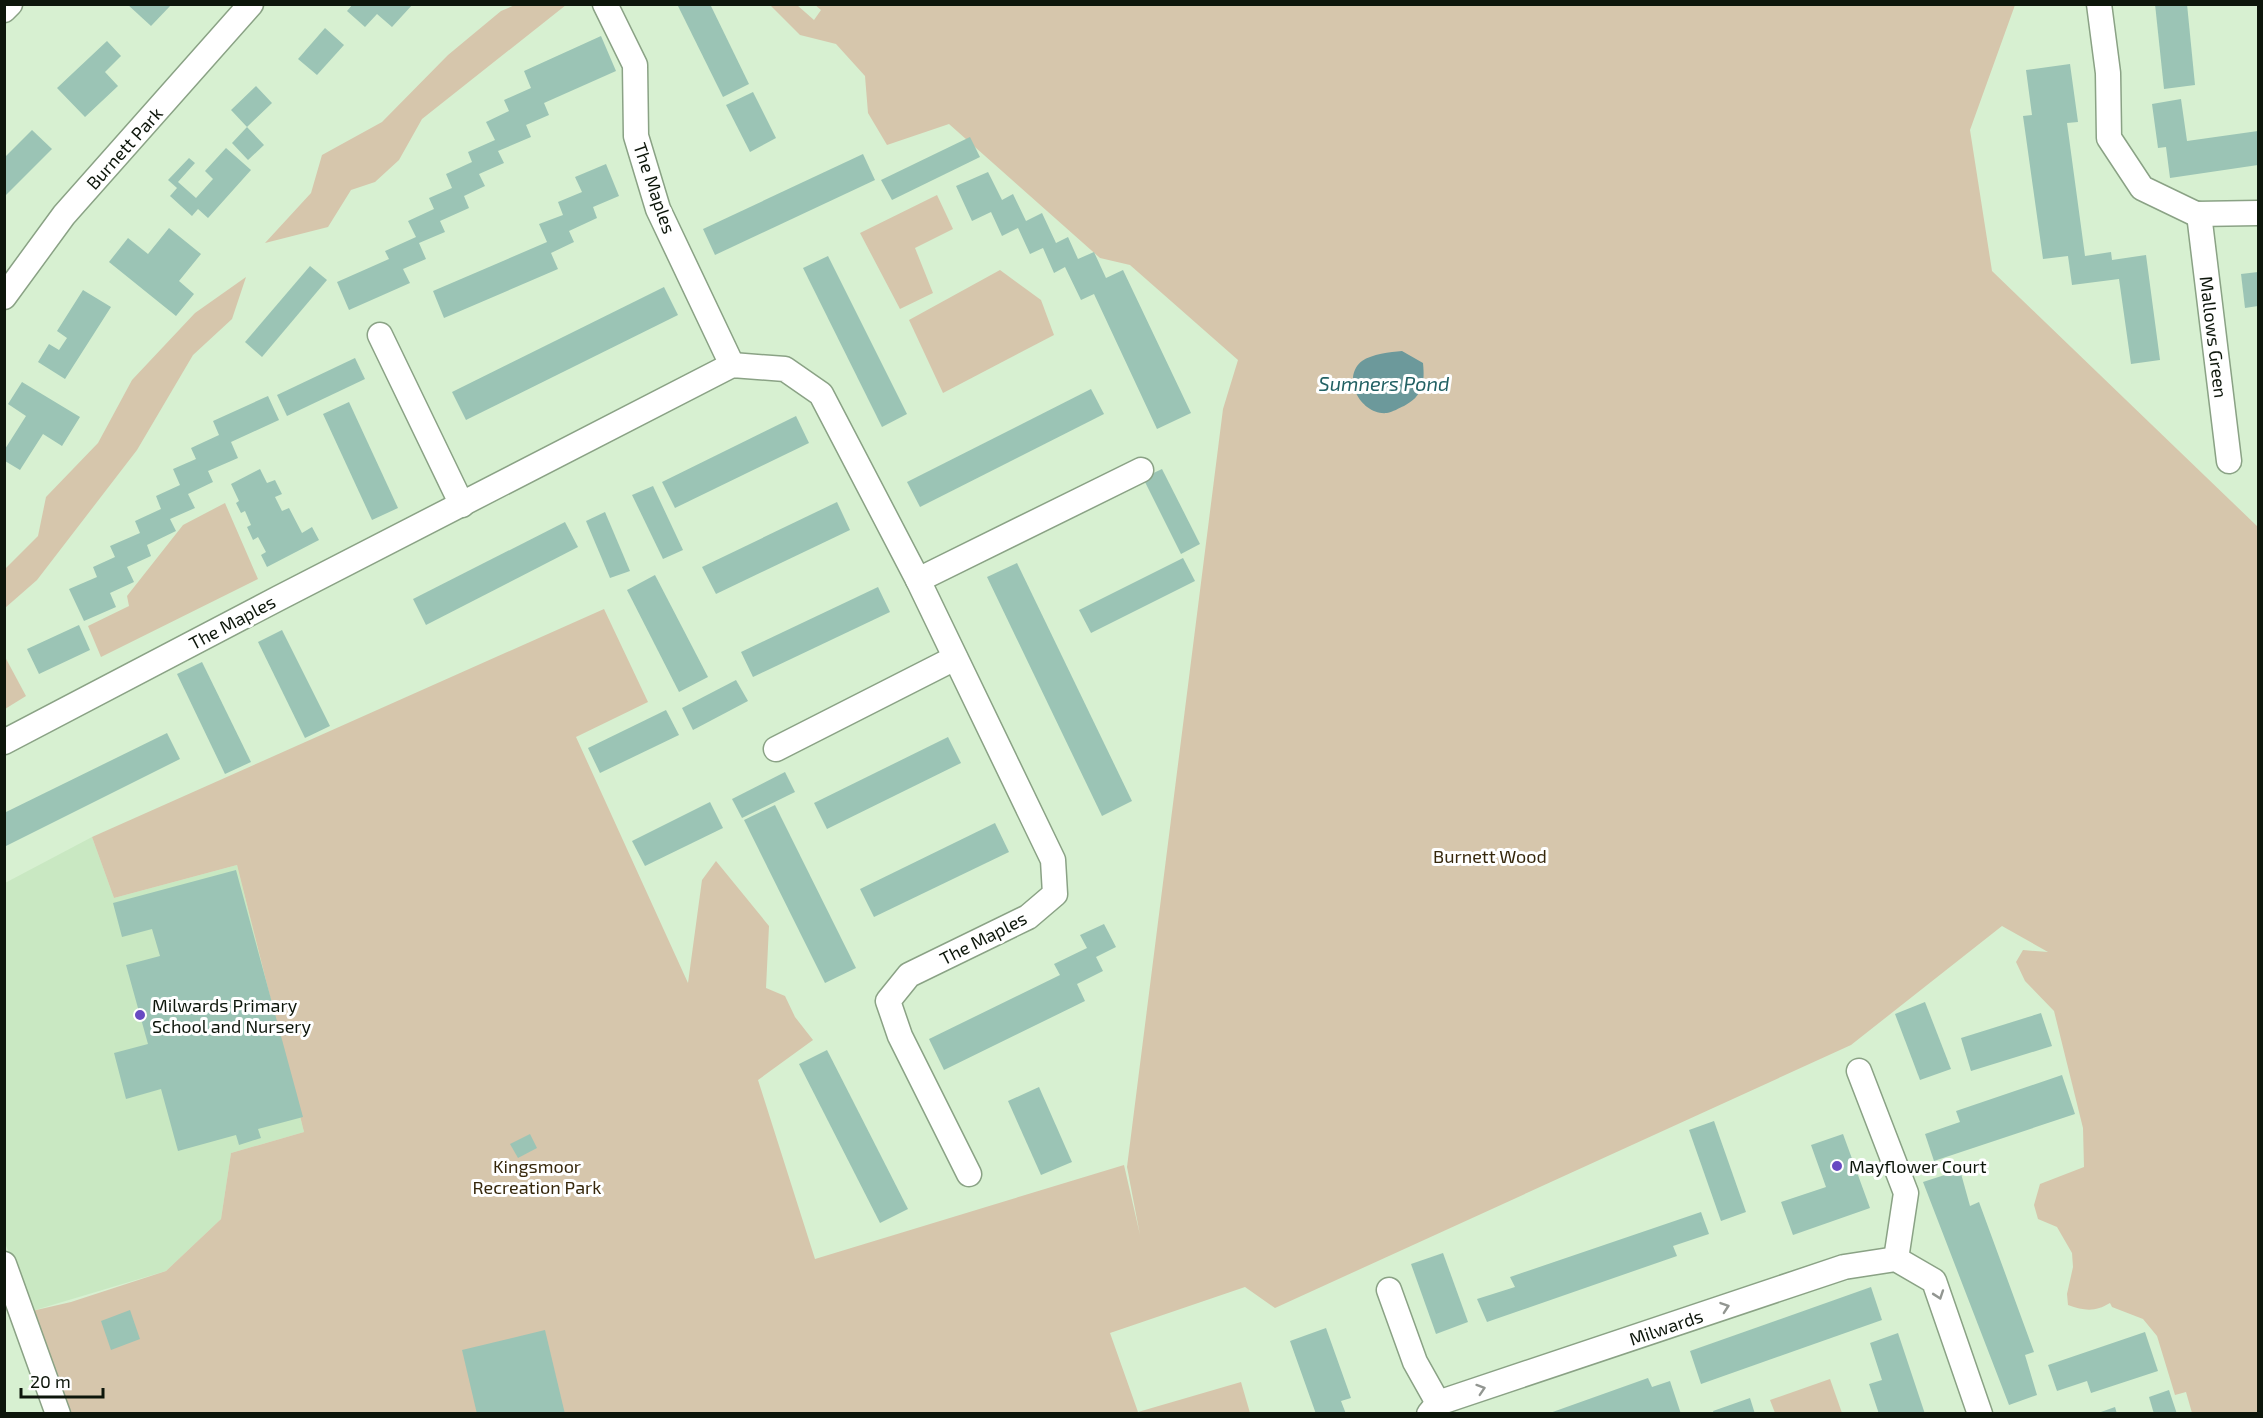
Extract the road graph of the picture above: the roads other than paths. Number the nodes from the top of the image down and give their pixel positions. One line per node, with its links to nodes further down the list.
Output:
1 (10, 4): 5 (street)
2 (251, 4): 8 (street, Burnett Park)
3 (605, 4): 10 (street, The Maples)
4 (2098, 4): 7 (street)
5 (4, 10)
6 (2259, 213): 7 (street)
7 (2199, 214): 11 (street, Mallows Green)
8 (4, 297)
9 (380, 335): 13 (street)
10 (732, 365): 13 (street, The Maples); 14 (street, The Maples)
11 (2229, 461)
12 (1142, 470): 14 (street)
13 (462, 505): 16 (street, The Maples)
14 (918, 580): 15 (street, The Maples)
15 (955, 658): 17 (street); 19 (street, The Maples)
16 (4, 742)
17 (776, 749)
18 (1859, 1071): 20 (street)
19 (969, 1174)
20 (1896, 1259): 23 (street, Milwards, one-way to 20); 25 (street, one-way to 25)
21 (4, 1264): 24 (street)
22 (1389, 1290): 23 (street, Milwards)
23 (1434, 1408)
24 (58, 1413)
25 (1980, 1413)

